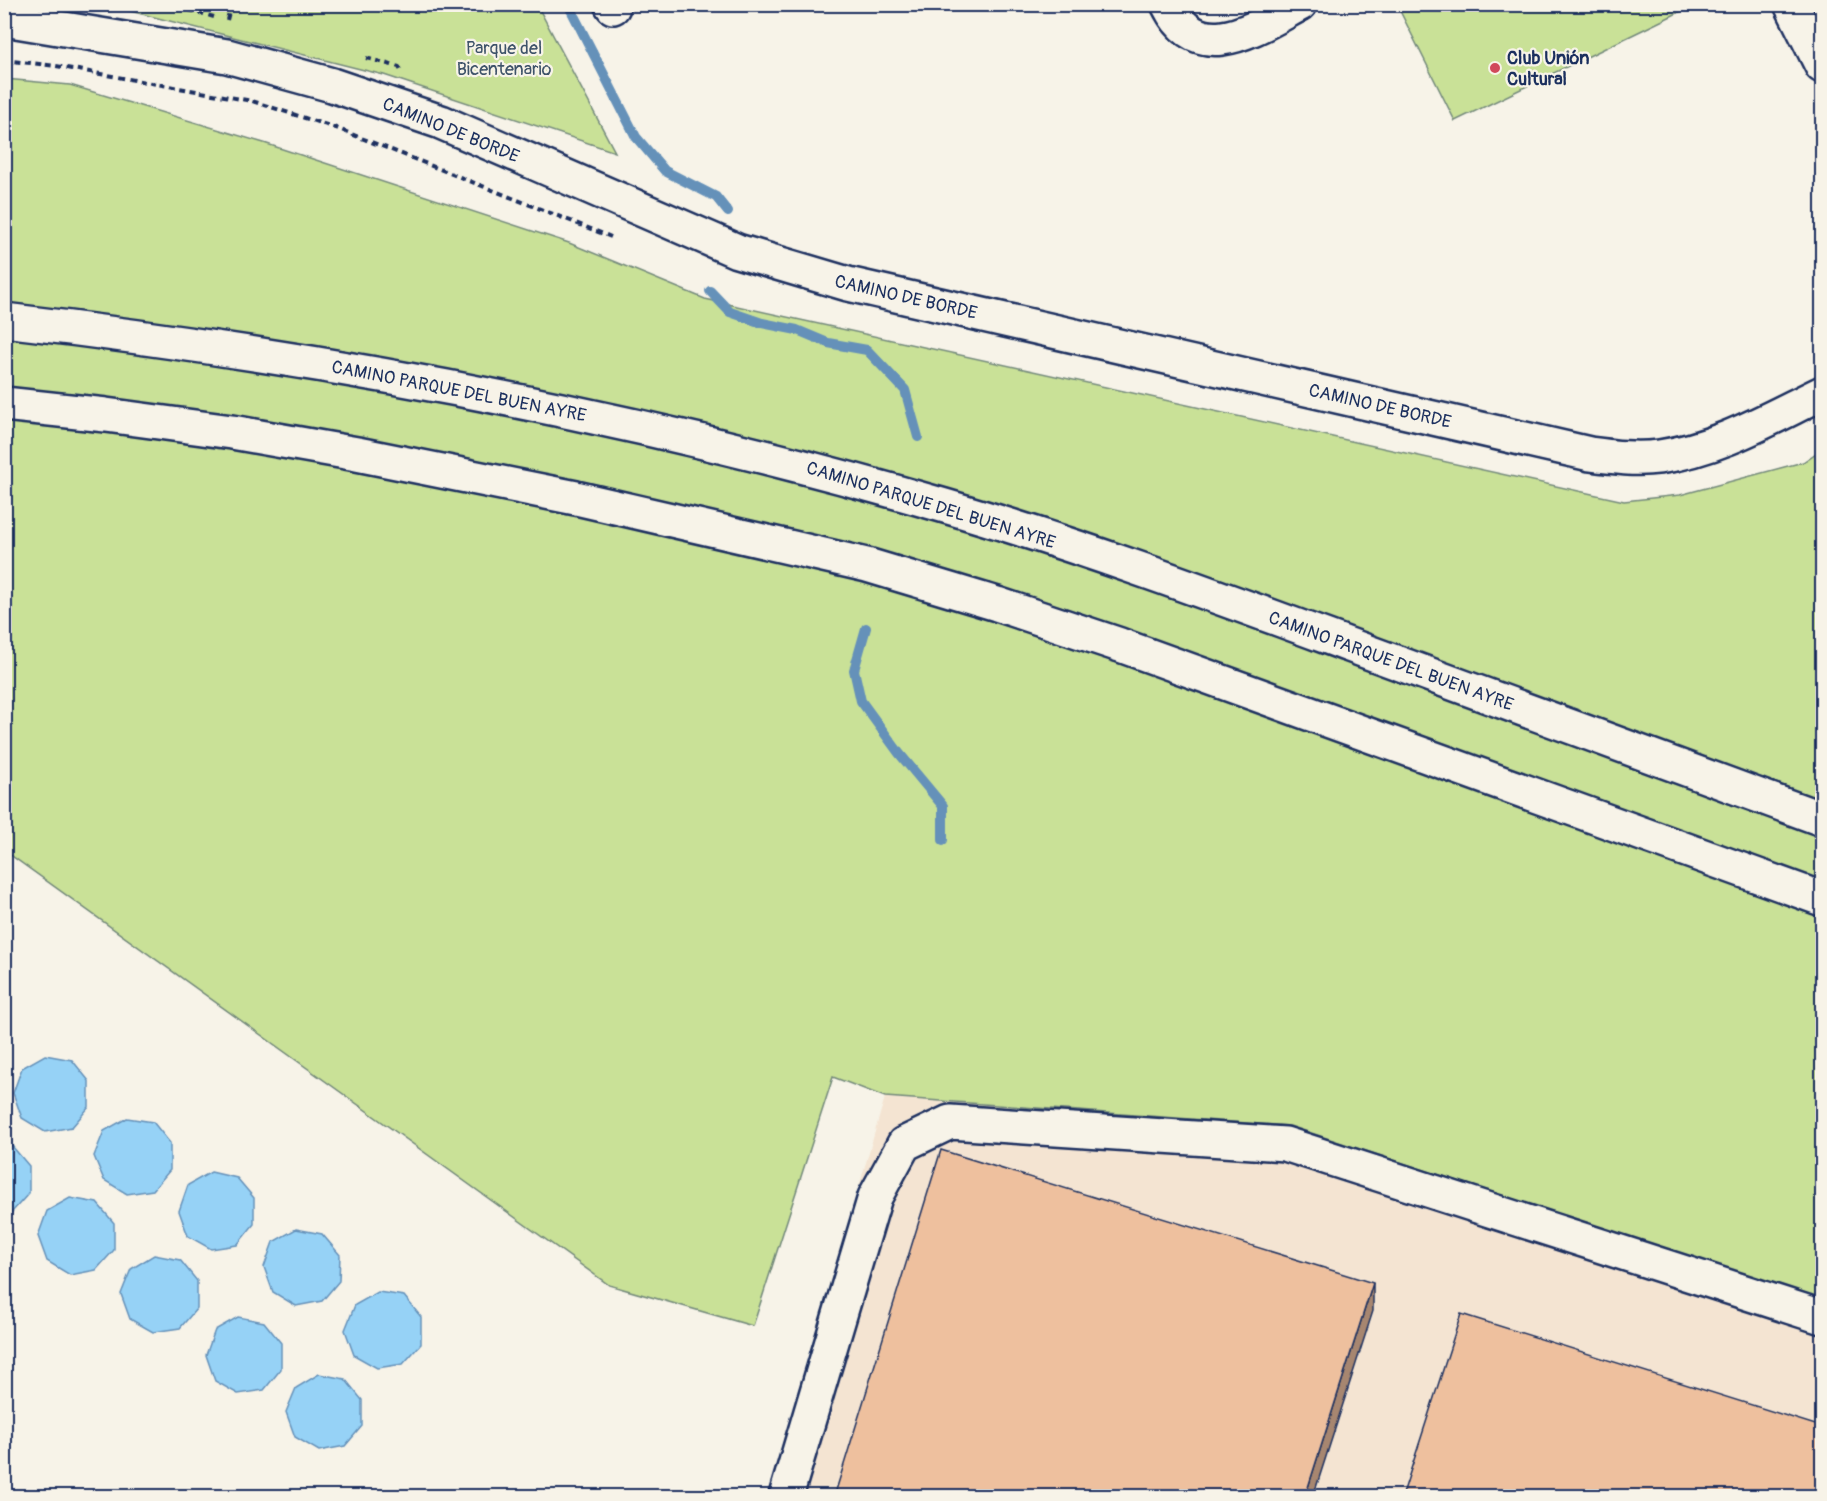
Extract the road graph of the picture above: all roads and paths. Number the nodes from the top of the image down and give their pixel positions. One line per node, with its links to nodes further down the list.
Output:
1 (168, 4): 7 (path)
2 (231, 4): 7 (path)
3 (1168, 4): 4 (main road)
4 (1300, 4)
5 (1791, 4): 10 (main road)
6 (4, 19): 13 (main road, CAMINO DE BORDE)
7 (227, 20): 8 (path)
8 (237, 23)
9 (365, 58): 11 (path)
10 (1822, 66)
11 (403, 75)
12 (4, 320): 15 (main road, CAMINO PARQUE DEL BUEN AYRE)
13 (1822, 393)
14 (4, 404): 16 (main road)
15 (1822, 819)
16 (1822, 899)
17 (1822, 1317): 18 (main road)
18 (786, 1497)

